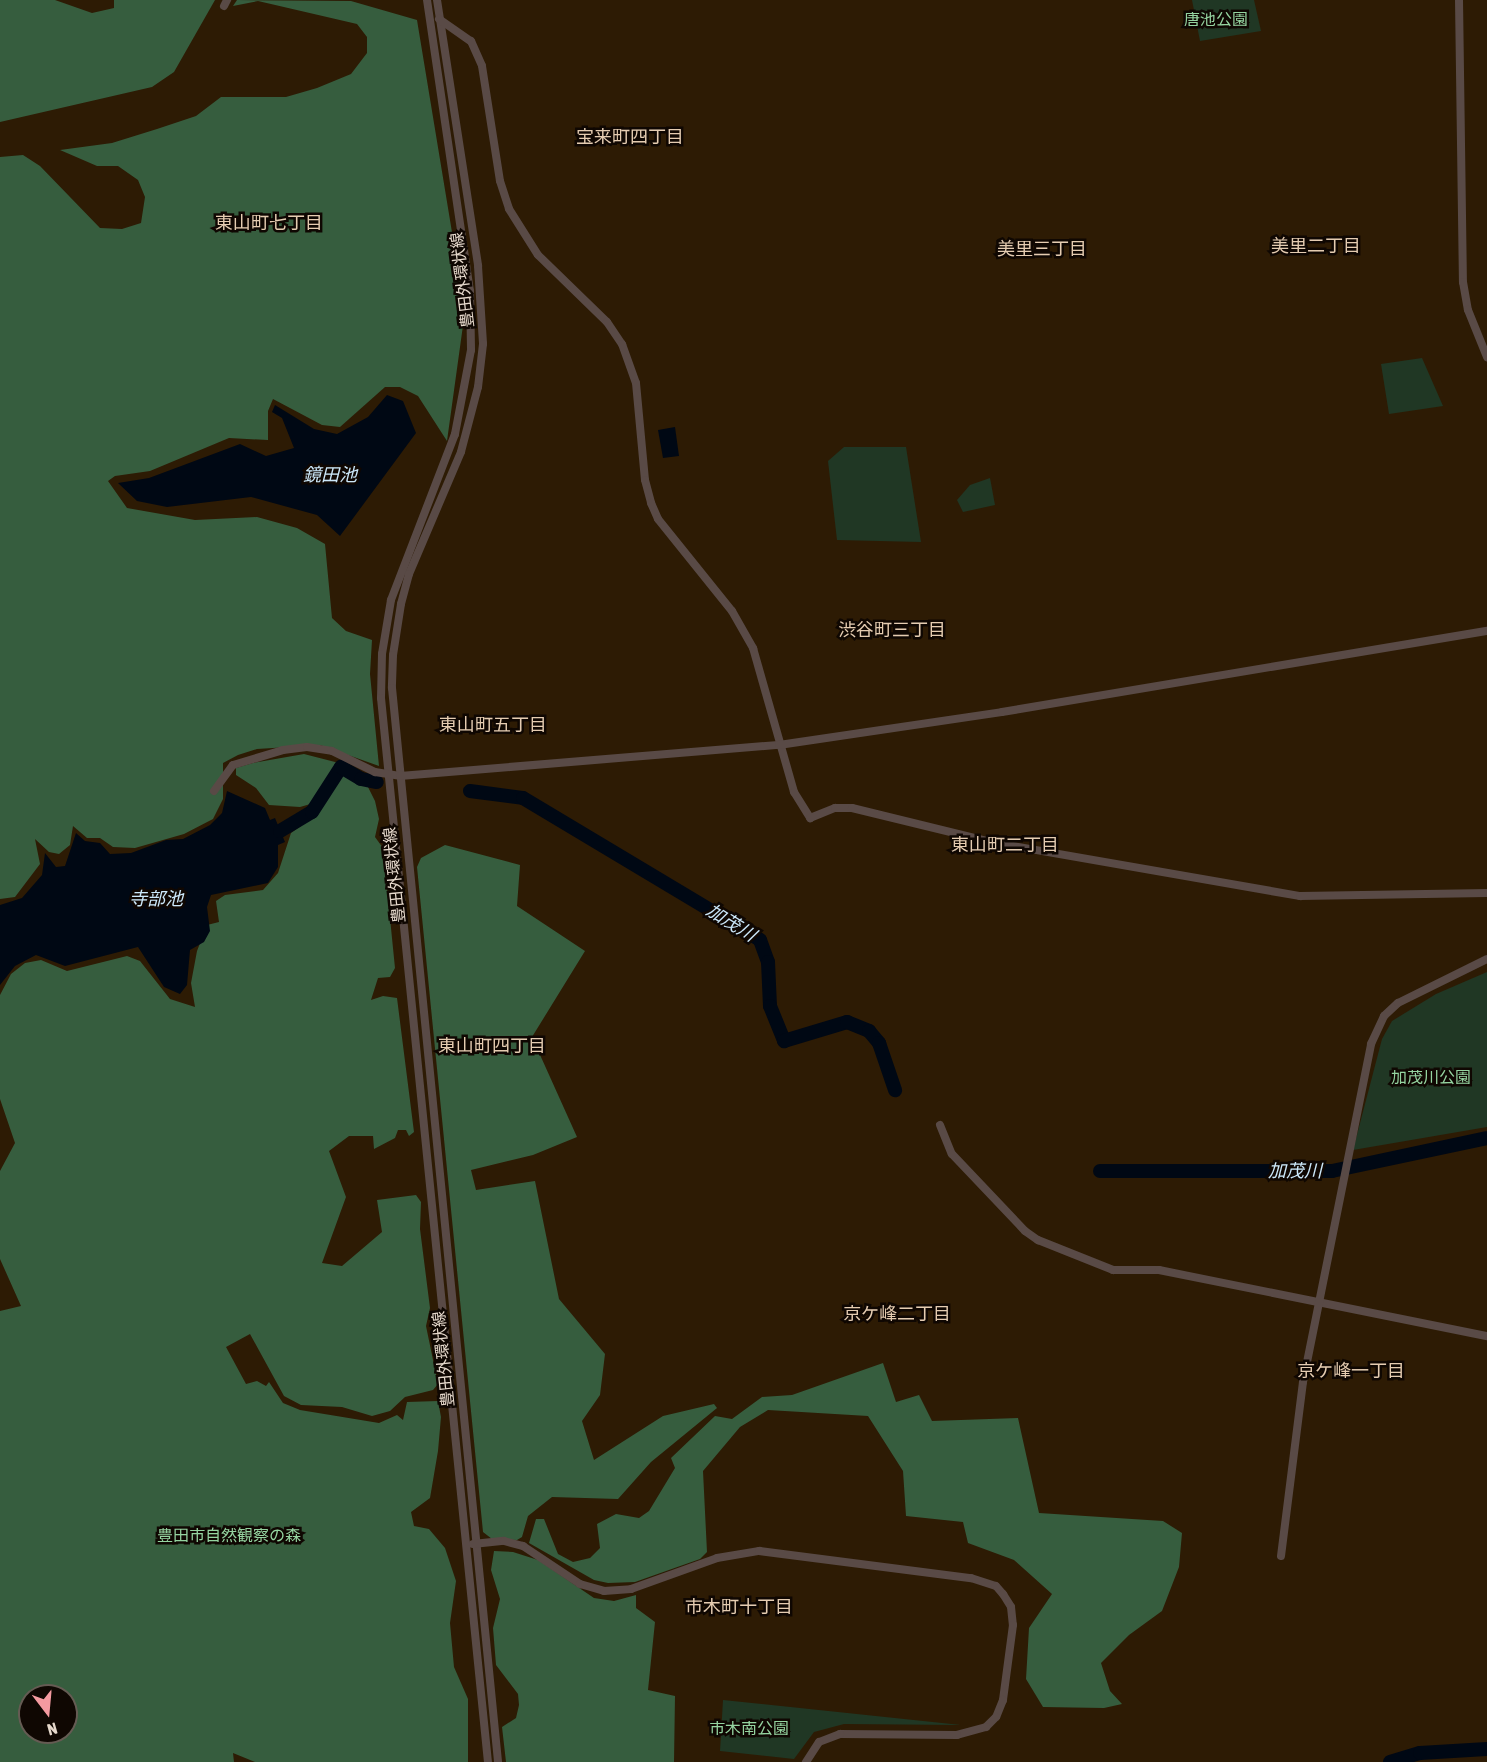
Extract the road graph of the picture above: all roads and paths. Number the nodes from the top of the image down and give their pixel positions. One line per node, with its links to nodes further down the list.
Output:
1 (427, 0): 8 (street, 豊田外環状線)
2 (437, 0): 4 (street, 豊田外環状線)
3 (1459, 0): 5 (street)
4 (439, 19): 7 (street); 9 (street, 豊田外環状線)
5 (1487, 357)
6 (1487, 631): 7 (street)
7 (780, 745): 9 (street); 11 (street)
8 (388, 775): 9 (street); 10 (street); 16 (street, 豊田外環状線)
9 (400, 776): 16 (street, 豊田外環状線)
10 (214, 791)
11 (1487, 893)
12 (1487, 959): 14 (street)
13 (940, 1125): 14 (street)
14 (1317, 1304): 15 (street); 17 (street)
15 (1487, 1336)
16 (471, 1545): 18 (street, 豊田外環状線); 19 (street, 豊田外環状線); 20 (street)
17 (1281, 1556)
18 (488, 1762)
19 (498, 1762)
20 (806, 1762)

